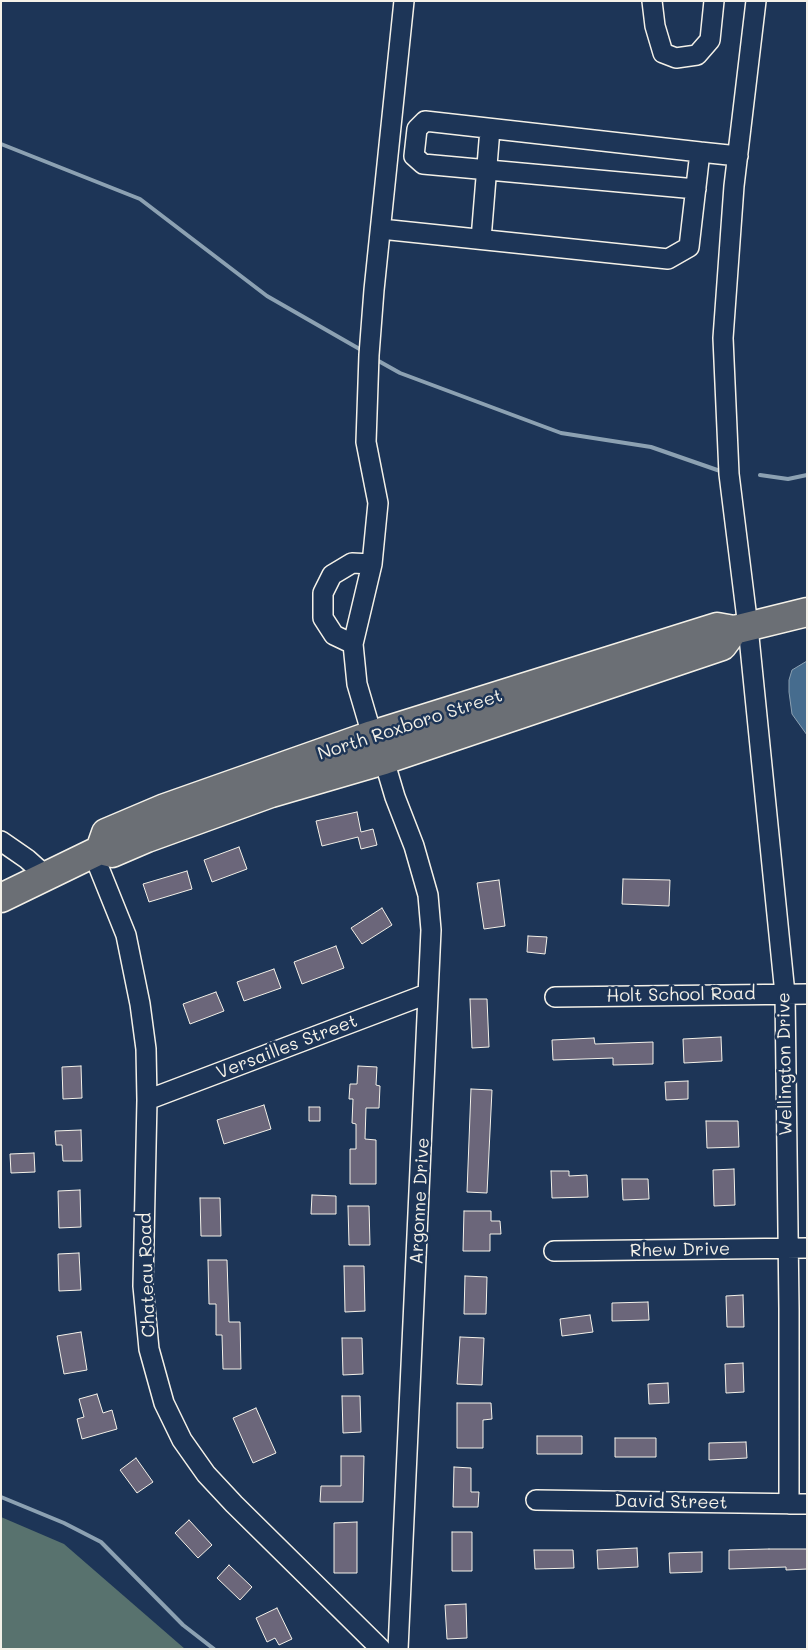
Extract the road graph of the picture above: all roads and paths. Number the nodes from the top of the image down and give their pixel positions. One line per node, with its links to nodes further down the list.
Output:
1 (404, 1): 10 (street)
2 (652, 1): 3 (street)
3 (714, 1)
4 (756, 1): 7 (street, Wellington Drive)
5 (490, 129): 6 (street); 8 (street); 8 (street)
6 (700, 152): 7 (street); 9 (street)
7 (738, 156): 14 (street, Wellington Drive)
8 (487, 170): 9 (street); 11 (street)
9 (696, 189): 11 (street)
10 (380, 229): 11 (street); 12 (street)
11 (481, 239)
12 (372, 564): 15 (street); 15 (street)
13 (807, 612): 14 (highway, North Roxboro Street)
14 (741, 628): 16 (highway, North Roxboro Street); 18 (highway, North Roxboro Street); 25 (street, Wellington Drive)
15 (353, 644): 17 (street)
16 (489, 700): 17 (highway, North Roxboro Street); 18 (highway)
17 (372, 735): 19 (highway); 21 (highway, North Roxboro Street)
18 (384, 760): 19 (highway, North Roxboro Street); 24 (street, Argonne Drive)
19 (270, 793): 21 (highway, North Roxboro Street)
20 (1, 841): 22 (street)
21 (97, 851): 22 (highway, North Roxboro Street); 28 (street, Chateau Road)
22 (46, 876): 23 (highway, North Roxboro Street)
23 (1, 898)
24 (427, 994): 28 (street, Versailles Street); 35 (street, Argonne Drive)
25 (785, 994): 26 (street, Holt School Road); 27 (street, Holt School Road); 29 (street, Wellington Drive)
26 (807, 994)
27 (555, 997)
28 (147, 1100): 34 (street, Chateau Road)
29 (788, 1248): 30 (street, Rhew Drive); 31 (street, Rhew Drive); 33 (street, Wellington Drive)
30 (807, 1248)
31 (554, 1251)
32 (536, 1500): 33 (street, David Street)
33 (798, 1504)
34 (381, 1649)
35 (398, 1649)

